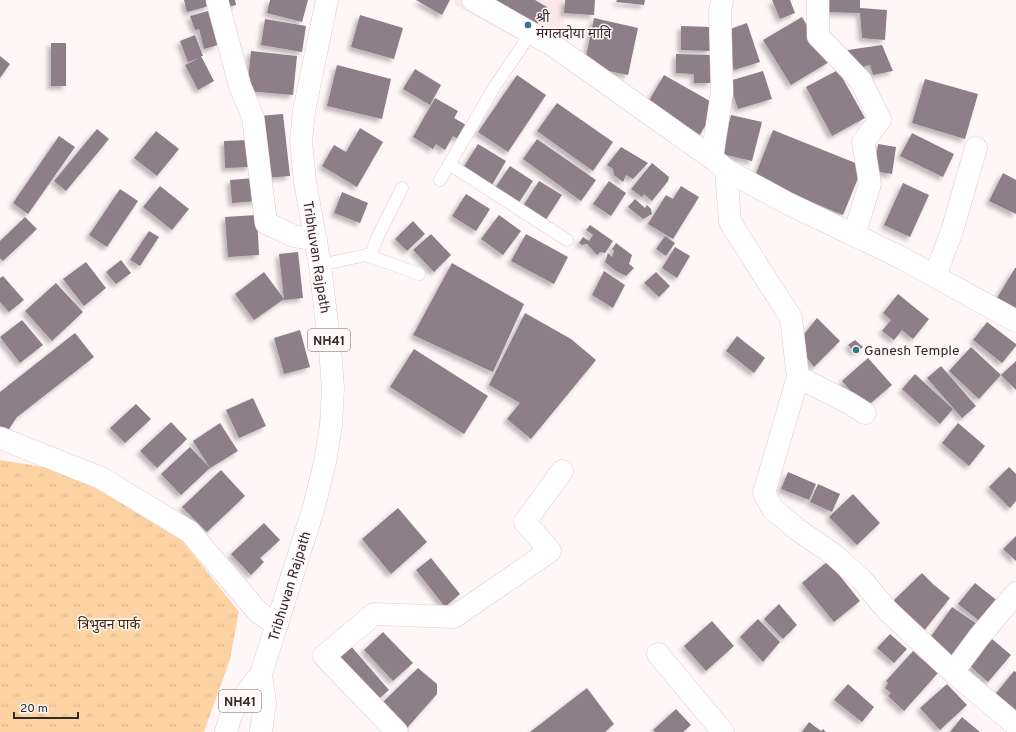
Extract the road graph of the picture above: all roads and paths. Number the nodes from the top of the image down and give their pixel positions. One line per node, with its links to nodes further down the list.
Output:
1 (216, 0): 13 (main road)
2 (327, 0): 13 (main road, Tribhuvan Rajpath / NH41)
3 (473, 0): 6 (main road)
4 (722, 0): 9 (main road)
5 (818, 0): 12 (main road)
6 (531, 33): 8 (lane); 9 (main road)
7 (976, 148): 18 (main road)
8 (449, 164): 10 (lane); 14 (lane)
9 (719, 164): 12 (main road); 20 (main road)
10 (440, 180)
11 (402, 188): 15 (lane)
12 (854, 235): 18 (main road)
13 (316, 240): 16 (main road, Tribhuvan Rajpath / NH41)
14 (567, 240)
15 (370, 256): 16 (lane); 17 (lane)
16 (320, 266): 25 (main road, Tribhuvan Rajpath / NH41)
17 (419, 274)
18 (935, 276): 19 (main road)
19 (1016, 321)
20 (798, 377): 21 (main road); 27 (main road)
21 (865, 413)
22 (0, 438): 25 (main road)
23 (562, 471): 32 (main road)
24 (1016, 593): 27 (main road)
25 (277, 625): 28 (main road, Tribhuvan Rajpath / NH41)
26 (658, 654): 33 (main road)
27 (953, 672): 29 (main road)
28 (262, 674): 30 (main road, Tribhuvan Rajpath / NH41); 31 (main road, Tribhuvan Rajpath / NH41)
29 (1016, 725)
30 (226, 732)
31 (261, 732)
32 (397, 732)
33 (723, 732)

